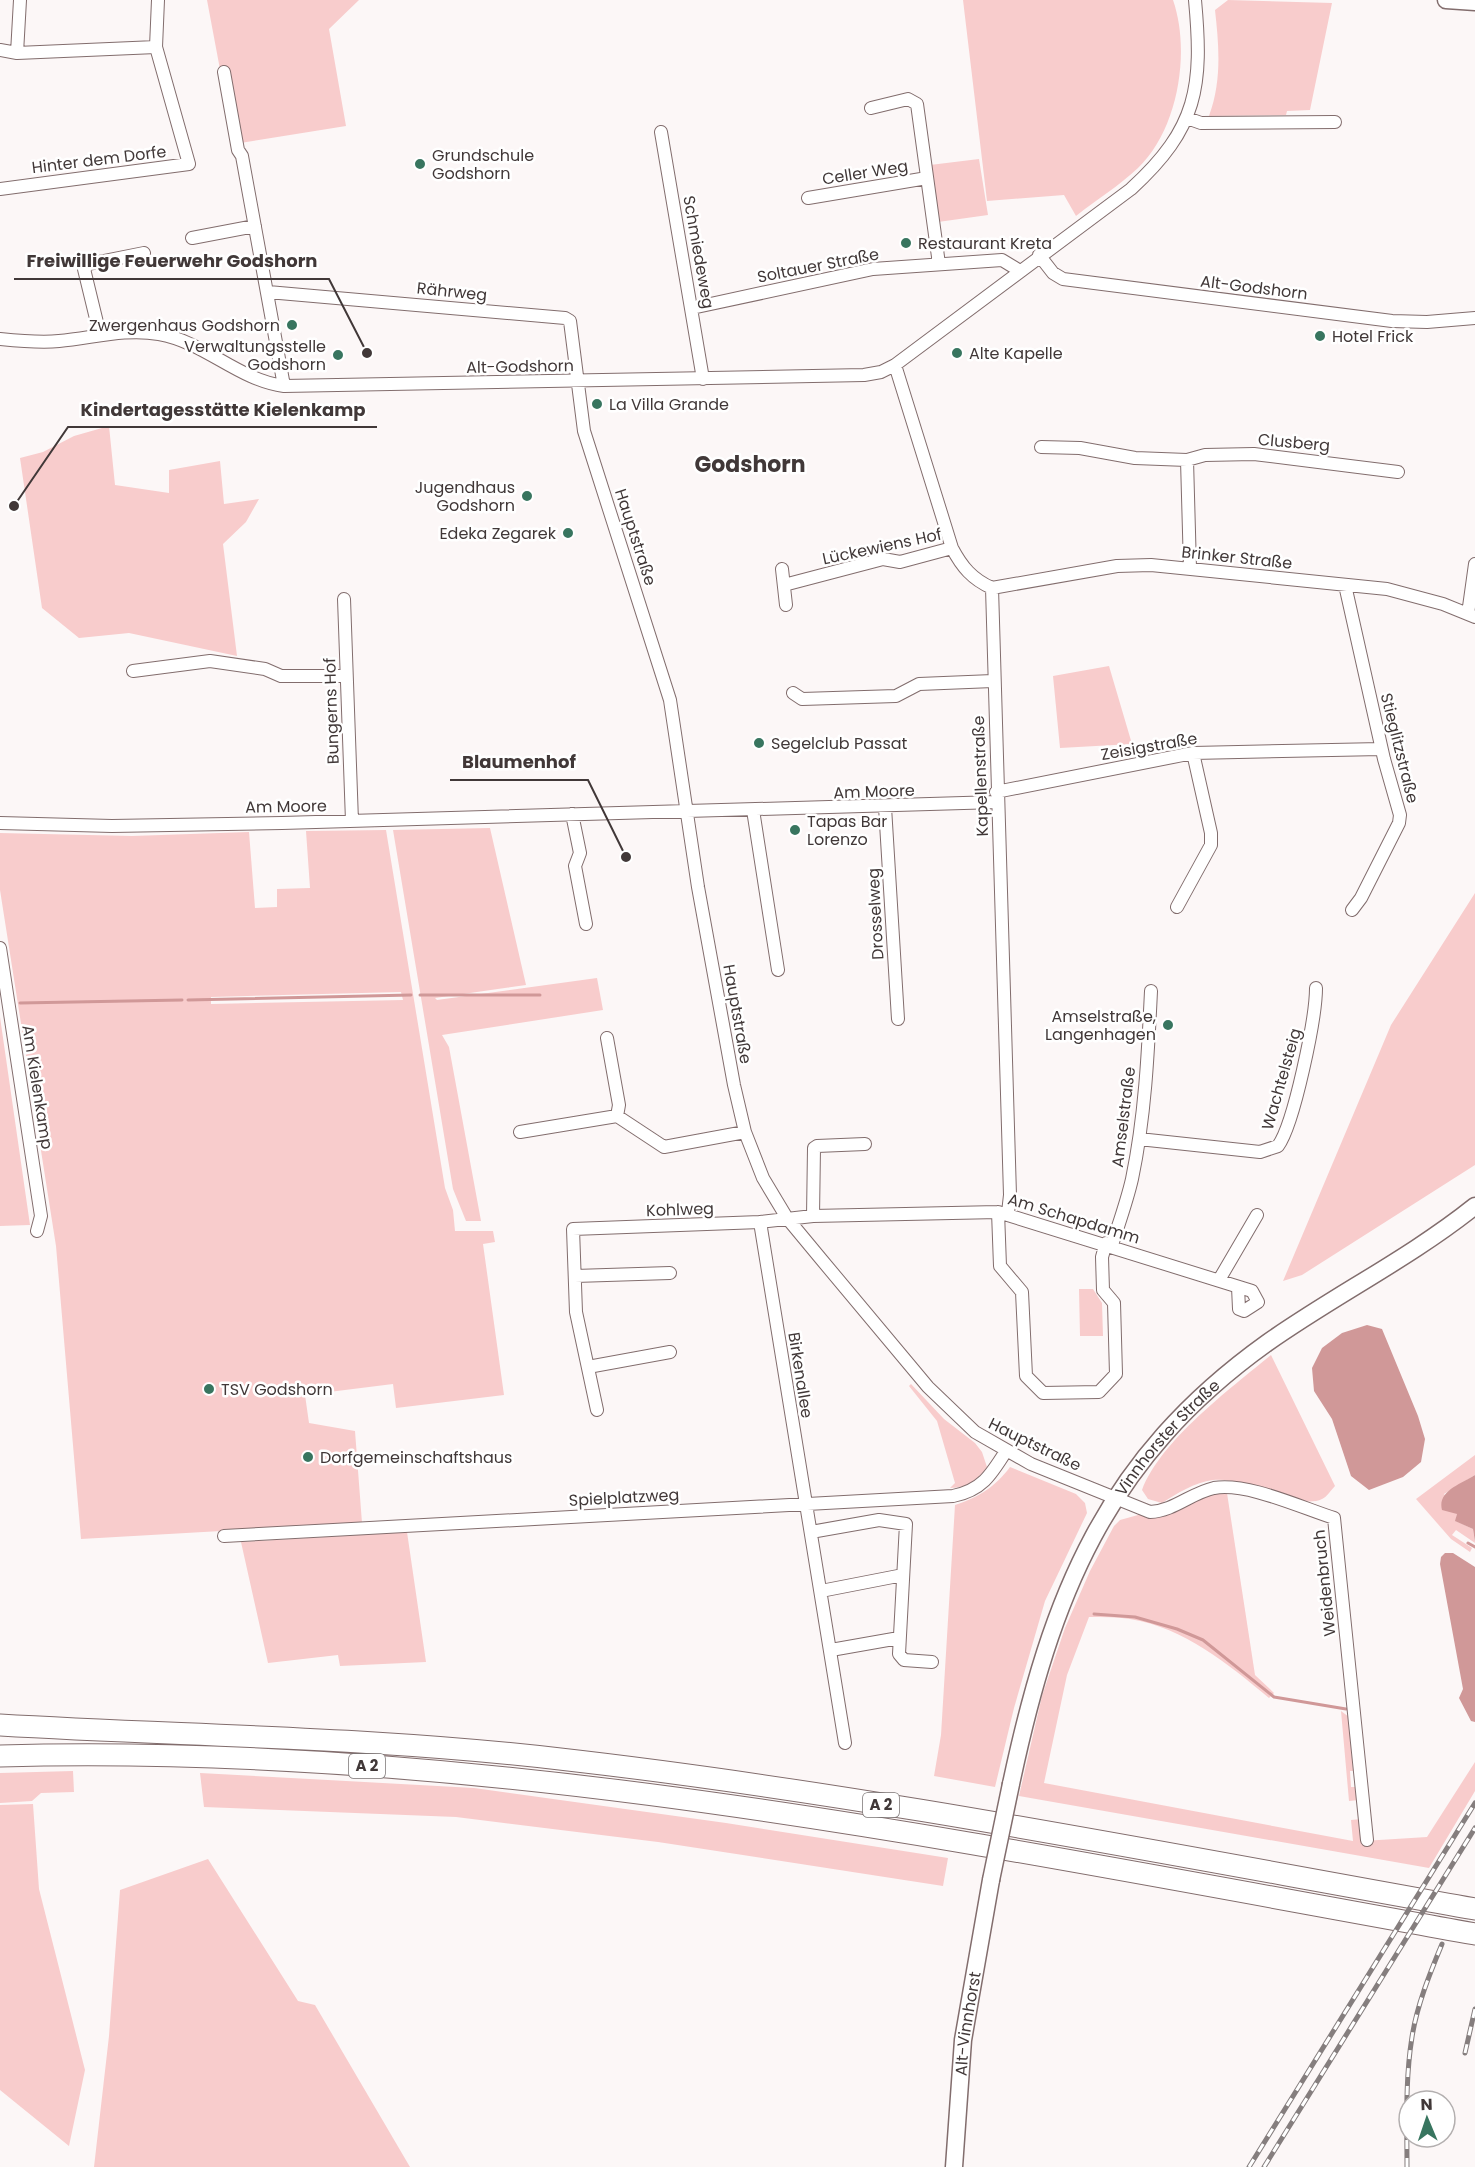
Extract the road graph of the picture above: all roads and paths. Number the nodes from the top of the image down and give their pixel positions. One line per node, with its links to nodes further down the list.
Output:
1 (20, 0): 8 (street)
2 (158, 0): 6 (street, Hinter dem Dorfe)
3 (1196, 0): 11 (street, Alt-Godshorn)
4 (1446, 0): 5 (street)
5 (1475, 2)
6 (156, 46): 8 (street); 15 (street, Hinter dem Dorfe)
7 (0, 50): 8 (street)
8 (17, 53)
9 (224, 72): 17 (street)
10 (871, 108): 14 (street)
11 (1187, 118): 12 (street); 20 (street, Alt-Godshorn)
12 (1335, 122)
13 (661, 132): 24 (street, Schmiedeweg)
14 (927, 178): 16 (street, Celler Weg); 21 (street)
15 (0, 189)
16 (808, 198)
17 (255, 226): 18 (street); 23 (street)
18 (192, 238)
19 (144, 253): 26 (street)
20 (1039, 255): 22 (street, Alt-Godshorn); 25 (street, Alt-Godshorn)
21 (939, 264): 22 (street, Soltauer Straße); 24 (street, Soltauer Straße)
22 (1020, 271): 28 (street, Alt-Godshorn)
23 (268, 292): 30 (street, Rährweg); 31 (street)
24 (692, 308): 29 (street, Schmiedeweg)
25 (1475, 318)
26 (100, 335): 27 (street, Alt-Godshorn); 31 (street, Alt-Godshorn)
27 (0, 339)
28 (896, 365): 29 (street, Alt-Godshorn); 35 (street)
29 (703, 379): 30 (street, Alt-Godshorn)
30 (579, 381): 31 (street, Alt-Godshorn); 53 (street, Hauptstraße)
31 (284, 386)
32 (1041, 447): 33 (street, Clusberg)
33 (1187, 460): 34 (street, Clusberg); 37 (street)
34 (1398, 471)
35 (952, 548): 39 (street, Lückewiens Hof); 41 (street)
36 (1475, 564): 44 (street)
37 (1190, 568): 40 (street, Brinker Straße); 41 (street, Brinker Straße)
38 (782, 569): 39 (street)
39 (784, 585): 43 (street)
40 (1345, 585): 44 (street, Brinker Straße); 49 (street, Stieglitzstraße)
41 (992, 588): 47 (street, Kapellenstraße)
42 (344, 599): 46 (street, Bungerns Hof)
43 (786, 605)
44 (1472, 615)
45 (133, 671): 46 (street)
46 (346, 676): 56 (street, Bungerns Hof)
47 (993, 681): 48 (street); 51 (street, Kapellenstraße)
48 (793, 693)
49 (1381, 749): 50 (street, Zeisigstraße); 59 (street, Stieglitzstraße)
50 (1193, 753): 51 (street, Zeisigstraße); 58 (street)
51 (996, 797): 52 (street, Am Moore); 73 (street, Kapellenstraße)
52 (885, 807): 54 (street, Am Moore); 65 (street, Drosselweg)
53 (686, 810): 54 (street, Am Moore); 55 (street, Am Moore); 68 (street, Hauptstraße)
54 (753, 810): 62 (street)
55 (572, 814): 56 (street, Am Moore); 60 (street)
56 (352, 821): 57 (street, Am Moore)
57 (0, 823)
58 (1177, 907)
59 (1352, 910)
60 (586, 924)
61 (0, 948): 78 (street, Am Kielenkamp)
62 (778, 970)
63 (1316, 988): 70 (street, Wachtelsteig)
64 (1151, 991): 70 (street, Amselstraße)
65 (898, 1018)
66 (607, 1038): 67 (street)
67 (617, 1116): 68 (street); 69 (street)
68 (745, 1131): 76 (street, Hauptstraße)
69 (520, 1132)
70 (1139, 1139): 79 (street, Amselstraße)
71 (865, 1144): 75 (street)
72 (1475, 1206): 88 (street, Vinnhorster Straße)
73 (1003, 1212): 75 (street, Am Schapdamm); 79 (street, Am Schapdamm); 79 (street, Kapellenstraße)
74 (1257, 1215): 82 (street)
75 (813, 1216): 76 (street, Am Schapdamm)
76 (787, 1218): 77 (street, Kohlweg); 87 (street, Hauptstraße)
77 (760, 1222): 81 (street, Kohlweg); 89 (street, Birkenallee)
78 (37, 1231)
79 (1109, 1244): 82 (street, Am Schapdamm)
80 (670, 1274): 81 (street)
81 (575, 1276): 85 (street)
82 (1219, 1280): 83 (street, Am Schapdamm)
83 (1238, 1287)
84 (670, 1352): 85 (street)
85 (588, 1367): 86 (street)
86 (597, 1410)
87 (1006, 1451): 88 (street, Hauptstraße); 89 (street, Spielplatzweg)
88 (1114, 1499): 102 (street, Weidenbruch); 103 (street, Vinnhorster Straße, bridge)
89 (806, 1502): 90 (street, Birkenallee); 91 (street, Spielplatzweg)
90 (811, 1533): 92 (street); 93 (street, Birkenallee)
91 (224, 1536)
92 (903, 1575): 93 (street); 94 (street)
93 (821, 1592): 95 (street, Birkenallee)
94 (899, 1638): 95 (street); 96 (street)
95 (831, 1650): 100 (street, Birkenallee)
96 (932, 1662)
97 (0, 1725): 98 (highway)
98 (89, 1730): 99 (highway, A 2); 104 (highway, A 2)
99 (0, 1732)
100 (845, 1743)
101 (0, 1756): 105 (highway, A 2)
102 (1367, 1840)
103 (991, 1880): 106 (street, Alt-Vinnhorst)
104 (1475, 1909)
105 (1475, 1934)
106 (954, 2167)

